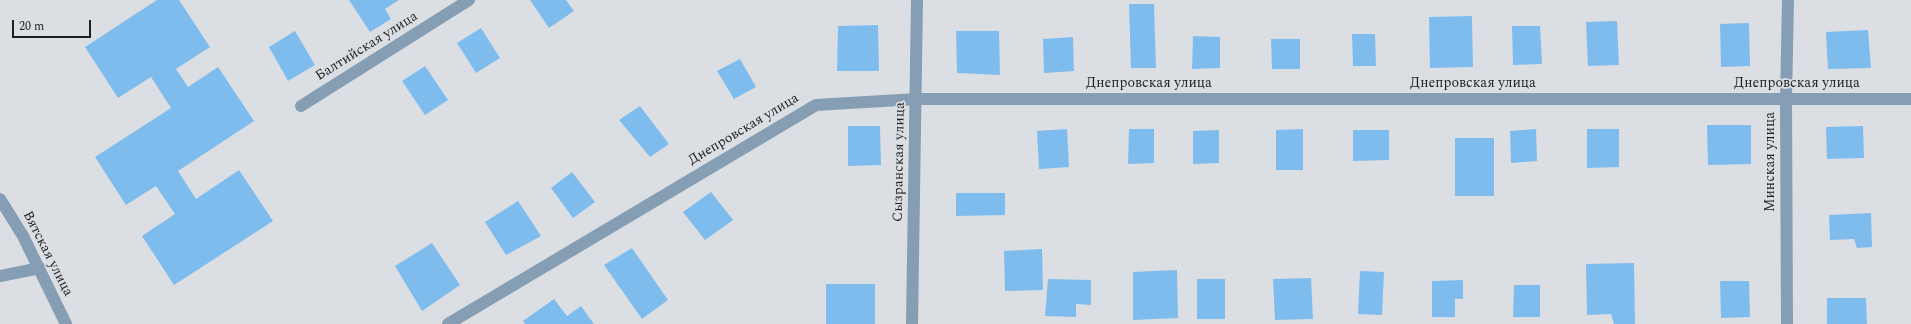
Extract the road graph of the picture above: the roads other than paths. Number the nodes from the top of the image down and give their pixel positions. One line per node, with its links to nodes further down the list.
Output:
1 (469, 0): 7 (street, Балтийская улица)
2 (917, 0): 4 (street, Сызранская улица)
3 (1788, 0): 5 (street, Минская улица)
4 (916, 99): 5 (street, Днепровская улица); 12 (street, Днепровская улица); 13 (street, Сызранская улица)
5 (1786, 99): 6 (street, Днепровская улица); 14 (street, Минская улица)
6 (1911, 99)
7 (301, 106)
8 (0, 199): 9 (street, Вятская улица)
9 (40, 268): 10 (street); 11 (street, Вятская улица)
10 (0, 276)
11 (66, 324)
12 (448, 324)
13 (912, 324)
14 (1787, 324)

